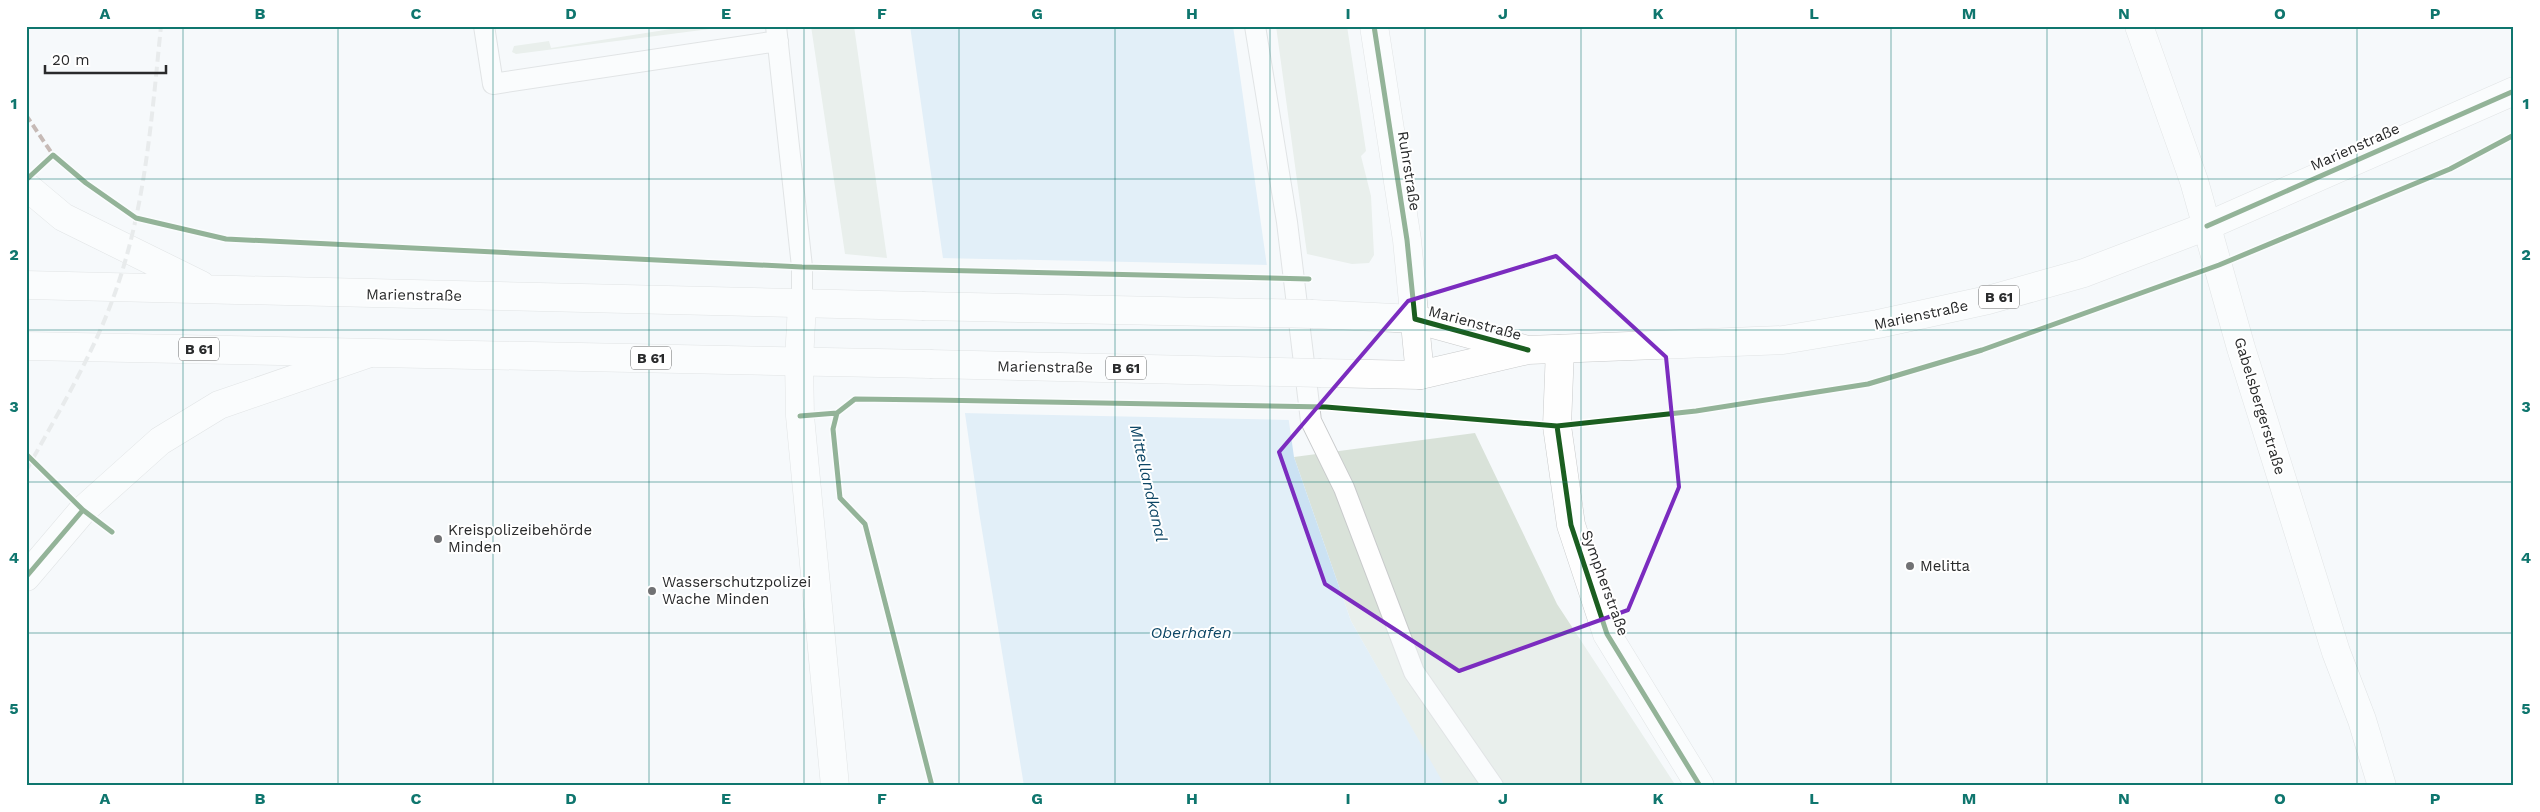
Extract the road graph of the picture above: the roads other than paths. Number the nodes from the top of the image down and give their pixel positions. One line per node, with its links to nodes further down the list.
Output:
1 (484, 26): 5 (lane)
2 (1255, 26): 21 (lane)
3 (1374, 26): 12 (main road, Ruhrstraße)
4 (2139, 26): 8 (main road, Gabelsbergerstraße)
5 (777, 34): 11 (lane)
6 (2514, 91): 8 (main road, Marienstraße / B 61)
7 (26, 186): 10 (main road, B 61)
8 (2207, 226): 14 (main road, Marienstraße / B 61); 23 (main road, Gabelsbergerstraße)
9 (26, 285): 10 (main road, Marienstraße)
10 (212, 290): 11 (main road, Marienstraße / B 61)
11 (802, 304): 12 (main road, Marienstraße / B 61, bridge); 17 (main road)
12 (1415, 319): 15 (main road, Marienstraße / B 61); 18 (main road, Ruhrstraße)
13 (26, 346): 16 (main road, Marienstraße / B 61)
14 (1560, 349): 15 (main road, Marienstraße / B 61); 22 (main road, Sympherstraße)
15 (1528, 350): 18 (main road, Marienstraße / B 61)
16 (372, 352): 17 (main road, Marienstraße / B 61); 19 (main road)
17 (799, 362): 18 (main road, Marienstraße / B 61, bridge); 20 (main road)
18 (1420, 375)
19 (26, 577)
20 (835, 786)
21 (1493, 786)
22 (1700, 786)
23 (2382, 786)

